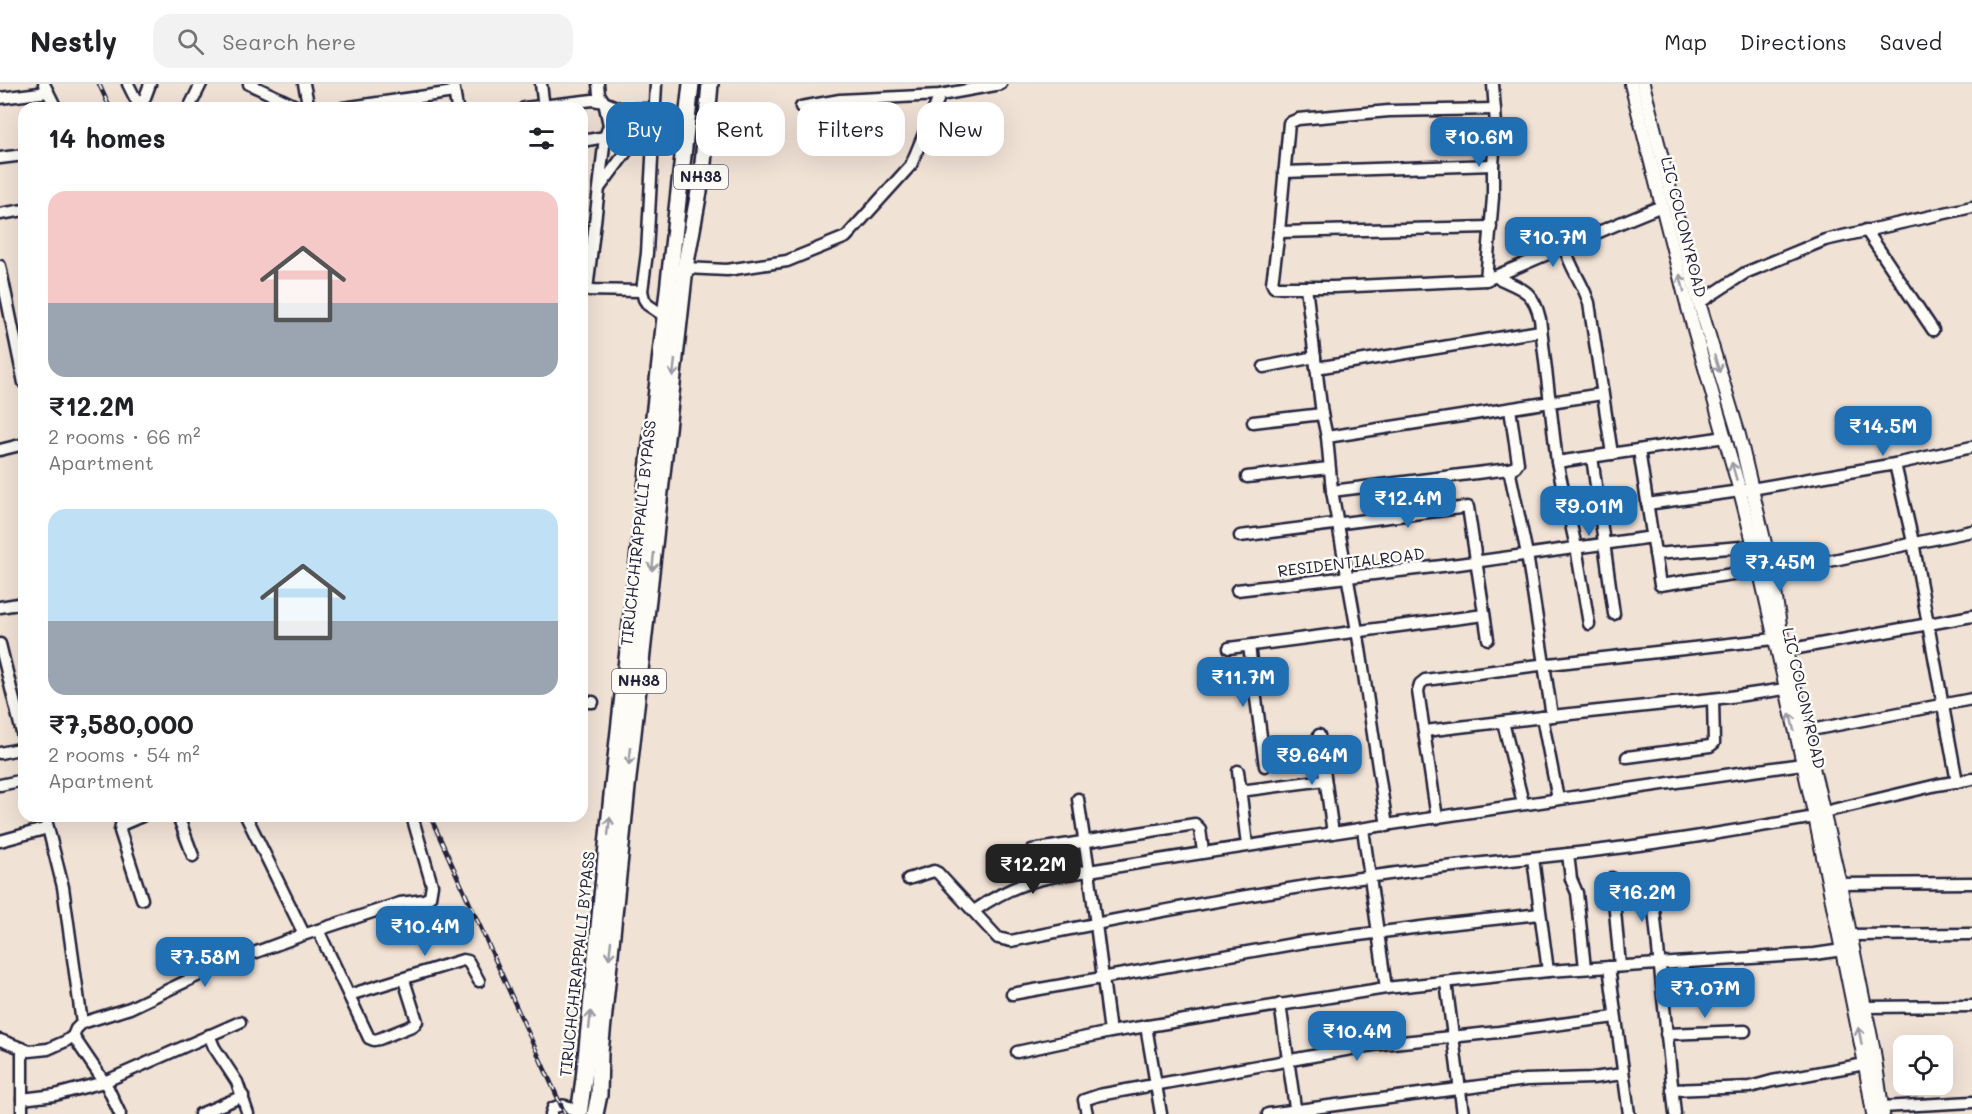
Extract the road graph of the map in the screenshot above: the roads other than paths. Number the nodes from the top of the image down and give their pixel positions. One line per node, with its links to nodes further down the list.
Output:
1 (128, 84): 20 (street)
2 (150, 84): 21 (street)
3 (201, 84): 22 (street)
4 (249, 84): 23 (street)
5 (304, 84): 24 (street)
6 (541, 84): 26 (street)
7 (598, 84): 28 (street)
8 (656, 84): 29 (street)
9 (691, 84): 50 (highway, TIRUCHCHIRAPPALLI BYPASS / NH38)
10 (710, 84): 50 (highway, NH38)
11 (1001, 84): 17 (street)
12 (1493, 84): 31 (street)
13 (1631, 84): 42 (main road, LIC COLONYROAD)
14 (1643, 84): 57 (main road, LIC COLONYROAD)
15 (46, 88): 18 (street); 19 (street)
16 (454, 88): 25 (street)
17 (940, 95): 30 (street); 50 (street)
18 (0, 98)
19 (53, 102)
20 (137, 102)
21 (142, 102)
22 (192, 102)
23 (287, 102)
24 (308, 102)
25 (376, 102)
26 (543, 102)
27 (577, 102): 28 (street)
28 (604, 102): 32 (street)
29 (655, 102)
30 (829, 102)
31 (1495, 109): 39 (street); 40 (street)
32 (606, 111)
33 (606, 137): 34 (street); 41 (street)
34 (588, 140)
35 (18, 156): 38 (street)
36 (623, 156): 41 (street)
37 (652, 156): 56 (street)
38 (0, 158)
39 (1493, 165): 40 (street); 46 (street)
40 (1284, 172): 48 (street)
41 (600, 187): 52 (street)
42 (1662, 206): 49 (street); 57 (main road, LIC COLONYROAD, one-way to 42)
43 (1972, 207): 47 (street)
44 (18, 211): 45 (street)
45 (0, 214)
46 (1491, 227): 48 (street); 53 (street)
47 (1866, 230): 57 (street); 59 (street)
48 (1279, 232): 54 (street)
49 (1565, 248): 53 (street); 65 (street)
50 (678, 264): 58 (highway, TIRUCHCHIRAPPALLI BYPASS / NH38); 61 (street, TIRUCHCHIRAPPALLI BYPASS); 222 (highway, TIRUCHCHIRAPPALLI BYPASS / NH38, one-way to 222)
51 (0, 266): 62 (street)
52 (588, 269)
53 (1490, 278): 54 (street); 60 (street)
54 (1306, 287): 63 (street)
55 (588, 290): 56 (street)
56 (642, 291): 58 (street)
57 (1694, 306): 71 (main road, LIC COLONYROAD); 83 (main road, LIC COLONYROAD, one-way to 83)
58 (666, 317): 61 (highway, TIRUCHCHIRAPPALLI BYPASS / NH38)
59 (1933, 330)
60 (1540, 331): 63 (street); 66 (street)
61 (662, 352): 221 (highway, TIRUCHCHIRAPPALLI BYPASS / NH38, one-way to 61)
62 (18, 354)
63 (1316, 363): 64 (street); 68 (street)
64 (1264, 367)
65 (1602, 394): 66 (street); 76 (street)
66 (1549, 402): 67 (street); 78 (street)
67 (1510, 409): 70 (street); 81 (street)
68 (1322, 414): 69 (street); 70 (street)
69 (1253, 422)
70 (1327, 437): 80 (street)
71 (1725, 437): 75 (street); 83 (main road, LIC COLONYROAD, one-way to 71)
72 (18, 446): 74 (street)
73 (1972, 447): 79 (street)
74 (0, 450)
75 (1639, 450): 76 (street); 85 (street)
76 (1612, 454): 77 (street)
77 (1592, 457): 78 (street); 91 (street)
78 (1557, 462): 93 (street)
79 (1895, 464): 83 (street); 90 (street)
80 (1329, 468): 82 (street); 84 (street)
81 (1509, 469): 84 (street); 94 (street)
82 (1247, 477)
83 (1746, 490): 85 (street); 92 (main road, LIC COLONYROAD); 97 (main road, LIC COLONYROAD)
84 (1332, 491): 86 (street)
85 (1647, 504): 89 (street)
86 (1338, 524): 88 (street); 96 (street); 98 (street)
87 (1972, 531): 90 (street)
88 (1240, 536)
89 (1653, 537): 91 (street, RESIDENTIALROAD); 95 (street)
90 (1913, 542): 97 (street); 106 (street)
91 (1604, 544): 93 (street, RESIDENTIALROAD); 102 (street)
92 (1754, 546): 95 (street); 97 (main road, LIC COLONYROAD)
93 (1576, 548): 94 (street, RESIDENTIALROAD); 105 (street)
94 (1527, 554): 96 (street, RESIDENTIALROAD); 114 (street)
95 (1655, 554): 97 (street)
96 (1476, 562): 98 (street, RESIDENTIALROAD); 103 (street)
97 (1765, 571): 109 (main road, LIC COLONYROAD); 113 (main road, LIC COLONYROAD)
98 (1347, 577): 99 (street, RESIDENTIALROAD); 107 (street)
99 (1238, 590)
100 (18, 604): 101 (street)
101 (0, 607)
102 (1614, 614)
103 (1484, 615): 107 (street); 108 (street)
104 (1972, 616): 106 (street)
105 (1589, 624)
106 (1927, 624): 113 (street); 118 (street)
107 (1357, 632): 111 (street); 148 (street)
108 (1488, 639)
109 (1774, 639): 114 (street); 115 (main road, LIC COLONYROAD)
110 (0, 644): 119 (street)
111 (1249, 645): 112 (street); 130 (street)
112 (1229, 648)
113 (1787, 650): 123 (main road, LIC COLONYROAD)
114 (1544, 665): 120 (street); 122 (street)
115 (1785, 689): 116 (street); 125 (main road, LIC COLONYROAD, one-way to 115)
116 (1713, 699): 120 (street); 128 (street)
117 (1972, 699): 118 (street)
118 (1944, 704): 123 (street); 135 (street)
119 (18, 715)
120 (1547, 717): 121 (street); 139 (street)
121 (1503, 722): 122 (street); 140 (street)
122 (1425, 731): 142 (street)
123 (1806, 731): 125 (main road, LIC COLONYROAD)
124 (1319, 735): 133 (street)
125 (1803, 745): 129 (main road, LIC COLONYROAD); 141 (main road, LIC COLONYROAD)
126 (18, 749): 127 (street)
127 (0, 753)
128 (1627, 757)
129 (1802, 764): 139 (street); 141 (main road, LIC COLONYROAD)
130 (1265, 766)
131 (1238, 771): 137 (street)
132 (1972, 779): 135 (street)
133 (1325, 780): 137 (street); 151 (street)
134 (18, 781): 136 (street)
135 (1957, 782): 141 (street)
136 (0, 785)
137 (1240, 791): 154 (street)
138 (1078, 799): 153 (street)
139 (1558, 799): 140 (street)
140 (1523, 803): 142 (street)
141 (1819, 815): 157 (street); 166 (main road, LIC COLONYROAD); 176 (main road, LIC COLONYROAD)
142 (1437, 818): 148 (street)
143 (46, 822): 149 (street)
144 (128, 822): 167 (street)
145 (180, 822): 158 (street)
146 (249, 822): 173 (street)
147 (414, 822): 171 (street)
148 (1387, 826): 150 (street)
149 (48, 828): 152 (street); 193 (street)
150 (1363, 829): 151 (street); 161 (street)
151 (1333, 833): 154 (street)
152 (0, 841)
153 (1084, 842): 155 (street); 156 (street); 160 (street)
154 (1247, 845): 156 (street)
155 (1032, 850)
156 (1203, 852): 160 (street)
157 (1568, 854): 159 (street); 179 (street)
158 (193, 856)
159 (1533, 858): 161 (street); 169 (street)
160 (1089, 871): 168 (street); 170 (street)
161 (1370, 877): 170 (street); 172 (street)
162 (1612, 878): 178 (street)
163 (908, 879): 168 (street)
164 (1652, 880): 177 (street)
165 (1972, 883): 166 (street)
166 (1840, 884): 175 (main road, LIC COLONYROAD)
167 (142, 899)
168 (974, 911): 170 (street)
169 (1540, 915): 172 (street); 180 (street)
170 (1096, 924): 181 (street)
171 (318, 930): 173 (street); 187 (street)
172 (1378, 933): 181 (street); 185 (street)
173 (304, 934): 193 (street)
174 (1972, 934): 175 (street)
175 (1850, 935): 176 (main road, LIC COLONYROAD)
176 (1848, 950): 177 (street); 190 (main road); 205 (main road, LIC COLONYROAD, one-way to 176)
177 (1661, 963): 178 (street); 197 (street)
178 (1614, 967): 179 (street); 191 (street)
179 (1585, 968): 180 (street)
180 (1548, 971): 184 (street)
181 (1103, 977): 186 (street); 196 (street)
182 (404, 980): 183 (street); 187 (street); 187 (street)
183 (479, 981)
184 (1446, 982): 185 (street); 200 (street)
185 (1386, 988): 188 (street)
186 (1012, 994)
187 (349, 995)
188 (1280, 1004): 194 (street); 204 (street)
189 (1972, 1006): 190 (street)
190 (1865, 1007): 214 (main road)
191 (1615, 1017): 200 (street); 206 (street)
192 (240, 1022): 198 (street)
193 (82, 1023): 199 (street)
194 (1146, 1026): 196 (street); 208 (street)
195 (1745, 1031): 197 (street)
196 (1110, 1032): 203 (street)
197 (1666, 1034): 210 (street)
198 (209, 1035): 207 (street); 211 (street)
199 (73, 1036): 202 (street); 207 (street)
200 (1453, 1036): 204 (street); 209 (street)
201 (0, 1040): 202 (street)
202 (22, 1048): 212 (street)
203 (1017, 1052)
204 (1288, 1059): 208 (street); 215 (street)
205 (1865, 1064): 210 (street); 214 (main road, LIC COLONYROAD)
206 (1623, 1074): 209 (street); 227 (street)
207 (104, 1082): 212 (street); 217 (street)
208 (1156, 1084): 223 (street); 224 (street)
209 (1460, 1088): 215 (street); 226 (street)
210 (1672, 1090): 228 (street)
211 (243, 1096): 218 (street); 219 (street)
212 (22, 1099): 216 (street)
213 (1972, 1102): 214 (street)
214 (1878, 1107)
215 (1296, 1112): 225 (street)
216 (22, 1114)
217 (120, 1114)
218 (200, 1114)
219 (248, 1114)
220 (551, 1114): 221 (street)
221 (578, 1114)
222 (596, 1114)
223 (1087, 1114)
224 (1161, 1114)
225 (1269, 1114)
226 (1463, 1114)
227 (1629, 1114)
228 (1675, 1114)

